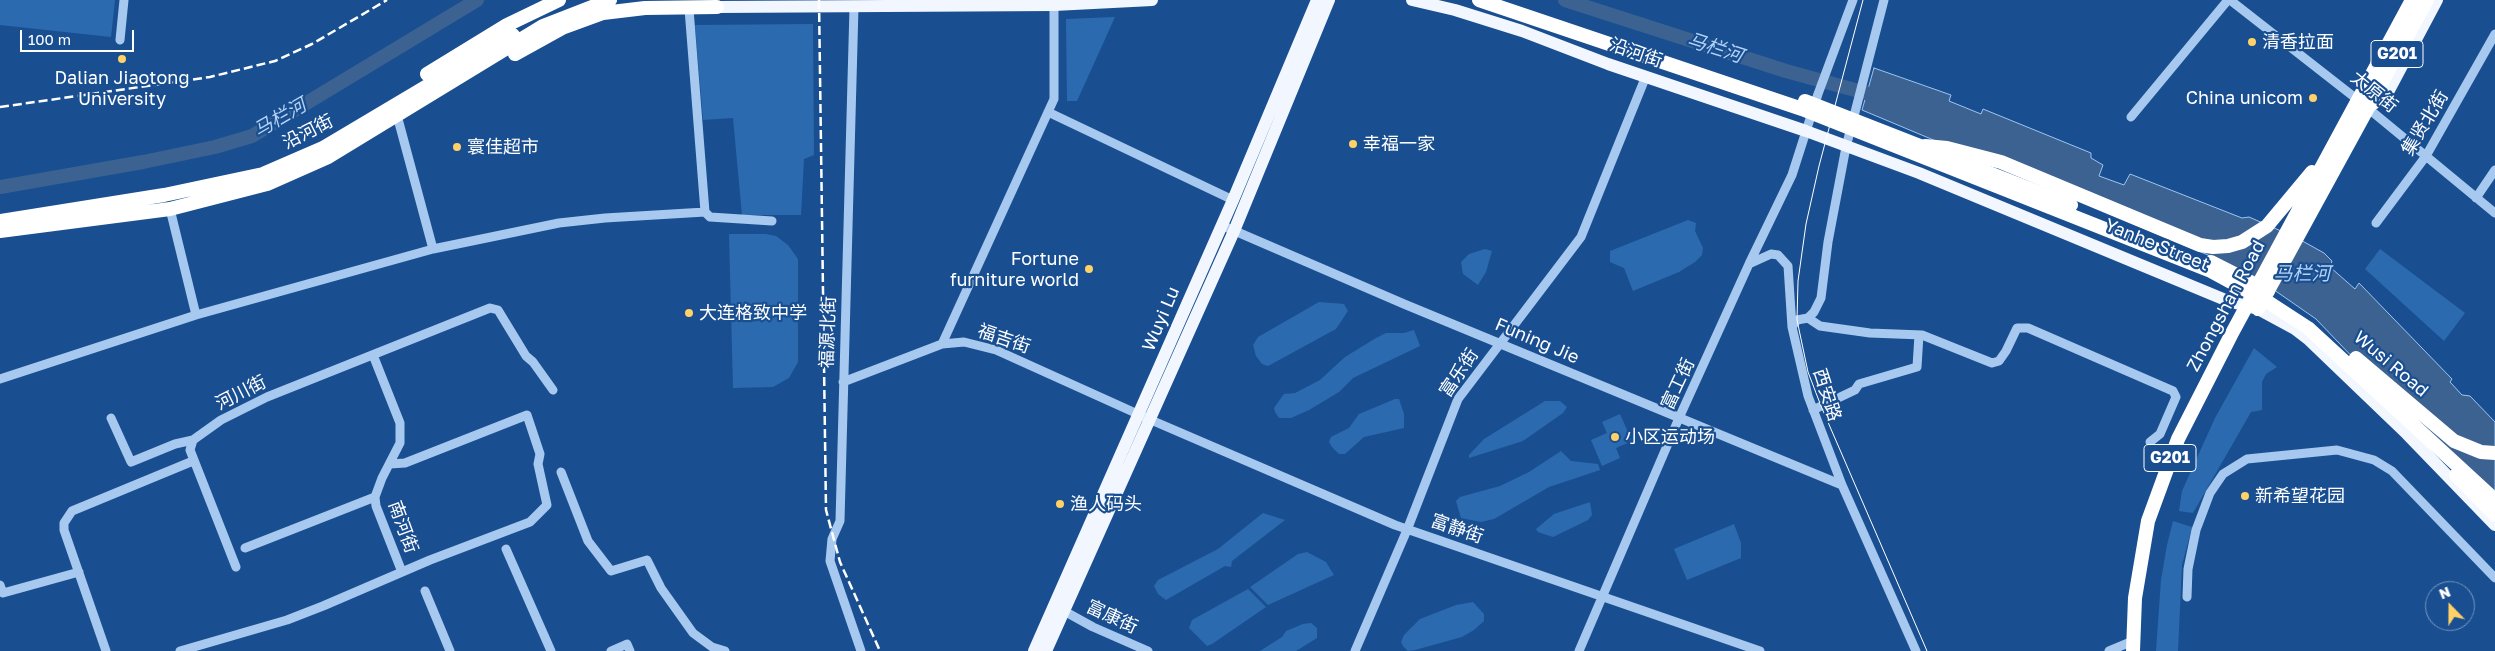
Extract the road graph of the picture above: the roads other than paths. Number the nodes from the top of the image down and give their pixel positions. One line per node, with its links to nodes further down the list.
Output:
1 (124, 0): 24 (street)
2 (559, 0): 38 (highway)
3 (589, 0): 25 (highway)
4 (610, 0): 25 (highway)
5 (652, 0): 22 (highway)
6 (1152, 0): 19 (main road)
7 (1316, 0): 40 (main road, Wuyi Lu)
8 (1329, 0): 52 (main road, Wuyi Lu)
9 (1412, 0): 26 (main road, 沿河街)
10 (1479, 0): 64 (highway, bridge)
11 (1500, 0): 33 (highway, bridge)
12 (1853, 0): 31 (street)
13 (1884, 0): 34 (street)
14 (2229, 0): 27 (street, 太原街); 29 (street)
15 (2412, 0): 27 (highway, Zhongshan Road / G201)
16 (2427, 0): 27 (highway, Zhongshan Road / G201)
17 (2437, 0): 27 (main road)
18 (686, 4): 20 (highway); 22 (highway); 43 (street)
19 (1054, 5): 21 (main road); 28 (street)
20 (717, 7): 21 (main road)
21 (854, 7): 66 (street, 福源北街)
22 (603, 13): 30 (highway)
23 (2495, 34): 36 (street, 集贤北街)
24 (120, 40)
25 (488, 54): 35 (highway, 沿河街); 38 (highway, 沿河街)
26 (1646, 76): 31 (main road, 沿河街); 61 (street, 富乐街)
27 (2363, 104): 32 (highway, Zhongshan Road / G201); 36 (street, 太原街); 51 (highway, Zhongshan Road / G201)
28 (1048, 112): 40 (street); 62 (street)
29 (2131, 117)
30 (398, 119): 35 (highway); 54 (street)
31 (1806, 131): 34 (main road, 沿河街); 55 (street, 富工街)
32 (2335, 142): 33 (highway); 51 (highway, Zhongshan Road / G201)
33 (1924, 146): 74 (highway, bridge)
34 (1846, 147): 56 (main road, Yanhe Street); 58 (street)
35 (339, 150): 41 (highway, 沿河街)
36 (2426, 156): 39 (street, 太原街); 49 (street, 集贤北街)
37 (2495, 170): 39 (street)
38 (263, 174): 42 (highway, 沿河街)
39 (2476, 198): 45 (street, 太原街)
40 (1233, 200): 50 (main road, Wuyi Lu)
41 (170, 209): 42 (highway, 沿河街); 57 (street)
42 (104, 210): 44 (highway); 53 (highway)
43 (705, 212): 48 (street); 54 (street)
44 (54, 213): 46 (highway); 47 (highway)
45 (2495, 213)
46 (0, 217)
47 (0, 221)
48 (772, 221)
49 (2376, 223)
50 (1221, 225): 52 (street, Funing Jie); 69 (main road, Wuyi Lu)
51 (2297, 226): 56 (highway, Zhongshan Road / G201)
52 (1234, 230): 61 (street, Funing Jie); 69 (main road, Wuyi Lu)
53 (0, 232)
54 (433, 249): 57 (street)
55 (1749, 264): 59 (street, 西安路); 71 (street, 富工街)
56 (2252, 308): 82 (main road, Yanhe Street); 95 (highway, Zhongshan Road / G201)
57 (196, 314): 65 (street)
58 (1808, 318): 59 (street); 60 (street)
59 (1792, 327): 68 (street, 西安路)
60 (1919, 335): 68 (street); 73 (street)
61 (1500, 343): 71 (street, Funing Jie); 83 (street, 富乐街)
62 (942, 344): 66 (street, 福吉街); 69 (street, 福吉街)
63 (373, 355): 67 (street, 河川街); 72 (street, 河川街); 76 (street, 南河街)
64 (2362, 377): 80 (highway); 81 (highway)
65 (0, 378)
66 (843, 382): 104 (street, 福源北街)
67 (553, 390)
68 (1813, 410): 78 (street, 西安路)
69 (1145, 417): 83 (street, 富静街); 94 (main road, Wuyi Lu); 105 (main road, Wuyi Lu)
70 (112, 418): 72 (street)
71 (1679, 418): 78 (street, Funing Jie); 92 (street, 富工街)
72 (193, 440): 75 (street)
73 (2150, 442)
74 (2495, 453)
75 (193, 461): 86 (street); 87 (street)
76 (390, 464): 79 (street, 南河街); 88 (street)
77 (561, 472): 103 (street)
78 (1842, 485): 111 (street, 西安路)
79 (375, 497): 84 (street); 88 (street, 南河街)
80 (2495, 500)
81 (2495, 515)
82 (2495, 525)
83 (1407, 530): 92 (street, 富静街); 108 (street, 富乐街)
84 (245, 548)
85 (506, 550): 101 (street)
86 (236, 567)
87 (79, 572): 90 (street); 98 (street)
88 (402, 572): 97 (street)
89 (2495, 578): 93 (street)
90 (0, 585)
91 (425, 591): 100 (street)
92 (1602, 595): 109 (street, 富工街); 110 (street, 富静街)
93 (2186, 597)
94 (1064, 611): 106 (main road, Wuyi Lu); 107 (street, 富康街)
95 (2133, 646): 112 (street)
96 (629, 648): 102 (street)
97 (200, 649): 99 (street)
98 (106, 651)
99 (180, 651)
100 (450, 651)
101 (551, 651)
102 (611, 651)
103 (725, 651)
104 (861, 651)
105 (1034, 651)
106 (1046, 651)
107 (1148, 651)
108 (1355, 651)
109 (1579, 651)
110 (1760, 651)
111 (1916, 651)
112 (2109, 651)

